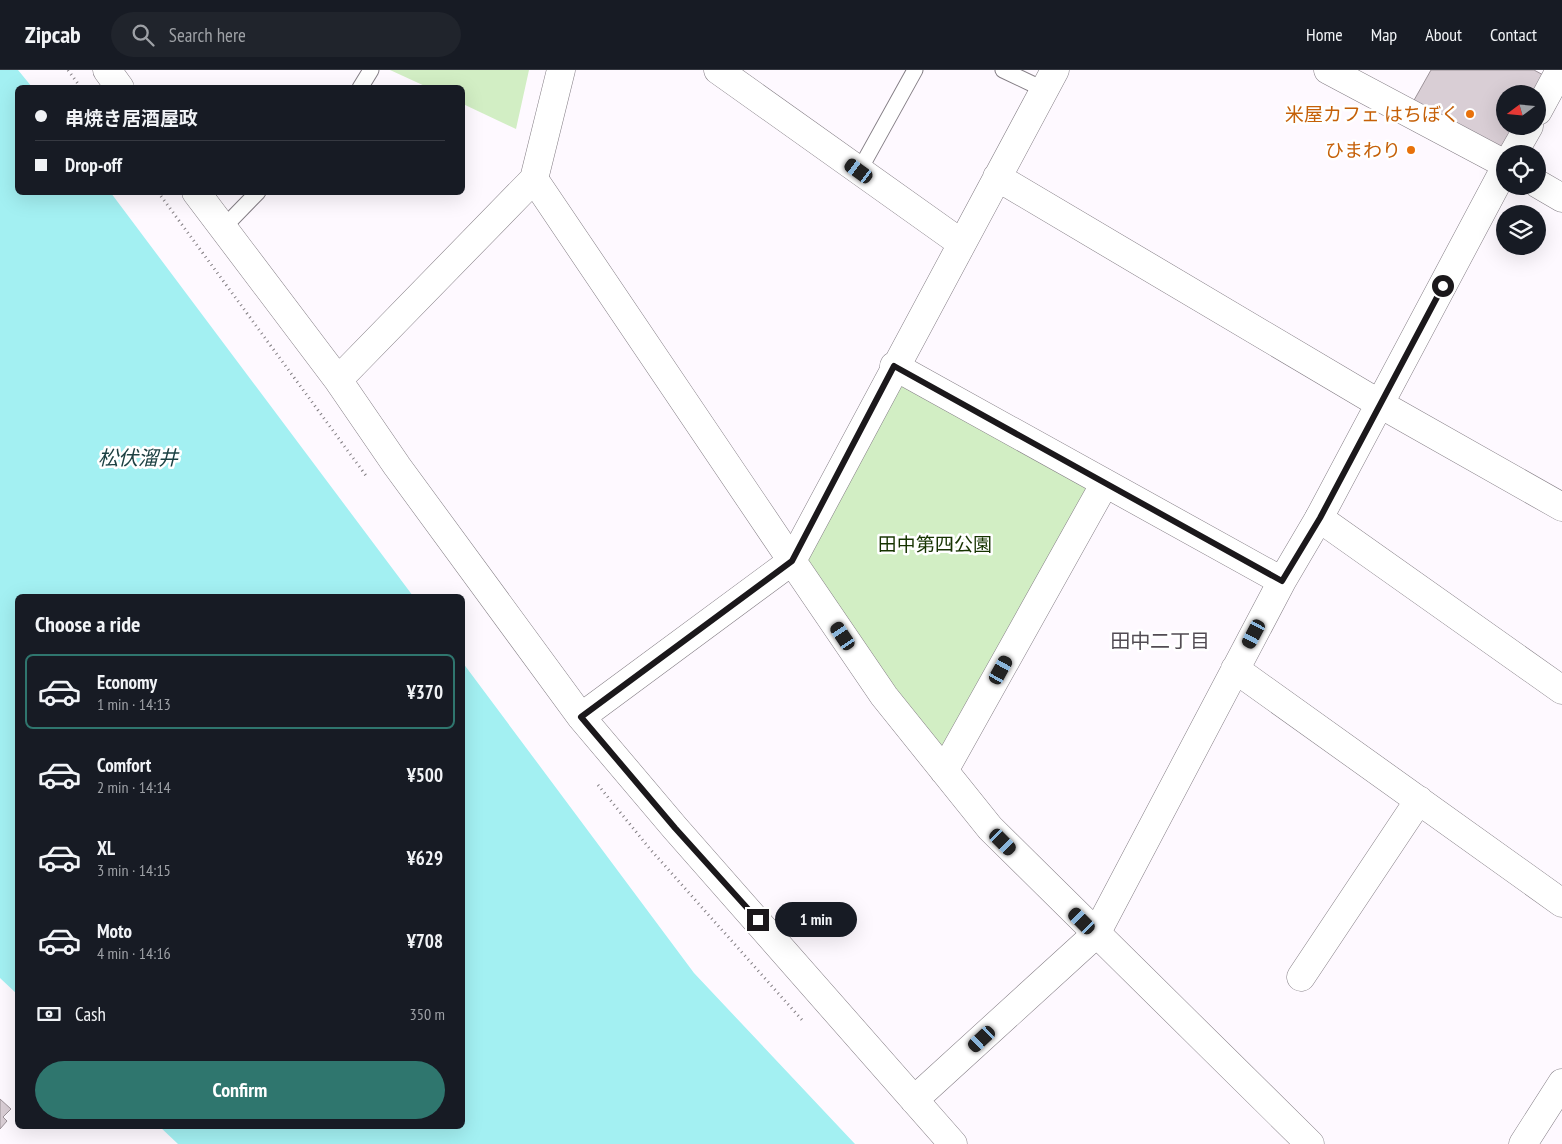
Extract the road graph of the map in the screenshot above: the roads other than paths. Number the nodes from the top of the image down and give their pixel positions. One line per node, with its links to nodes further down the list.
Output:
1 (107, 70): 10 (street)
2 (372, 70): 11 (lane)
3 (560, 70): 16 (street)
4 (718, 70): 14 (street)
5 (915, 70): 14 (lane)
6 (1003, 70): 9 (lane)
7 (1328, 70): 13 (street)
8 (1560, 70): 12 (street)
9 (1050, 80): 15 (street)
10 (118, 85)
11 (362, 85)
12 (1546, 95)
13 (1496, 159)
14 (859, 171): 23 (street)
15 (997, 177): 23 (street); 26 (street)
16 (534, 179): 25 (street); 30 (street)
17 (1496, 185): 26 (street)
18 (1546, 189): 21 (street)
19 (198, 195): 22 (street)
20 (255, 195): 22 (lane)
21 (1562, 198)
22 (222, 229): 25 (street)
23 (961, 244): 24 (street)
24 (894, 366): 27 (street); 30 (street)
25 (338, 380): 34 (street)
26 (1380, 404): 28 (street); 29 (street)
27 (1105, 483): 31 (street); 35 (street)
28 (1562, 507)
29 (1320, 518): 31 (street); 33 (street)
30 (792, 561): 34 (street); 35 (street)
31 (1282, 581): 32 (street)
32 (1235, 669): 36 (street); 38 (street)
33 (1562, 690)
34 (581, 717): 41 (street)
35 (944, 771): 38 (street)
36 (1419, 800): 37 (street); 39 (street)
37 (1562, 903)
38 (1096, 934): 41 (street); 43 (street)
39 (1301, 977)
40 (1562, 1083): 44 (street)
41 (914, 1100): 42 (street)
42 (953, 1144)
43 (1310, 1144)
44 (1523, 1144)

